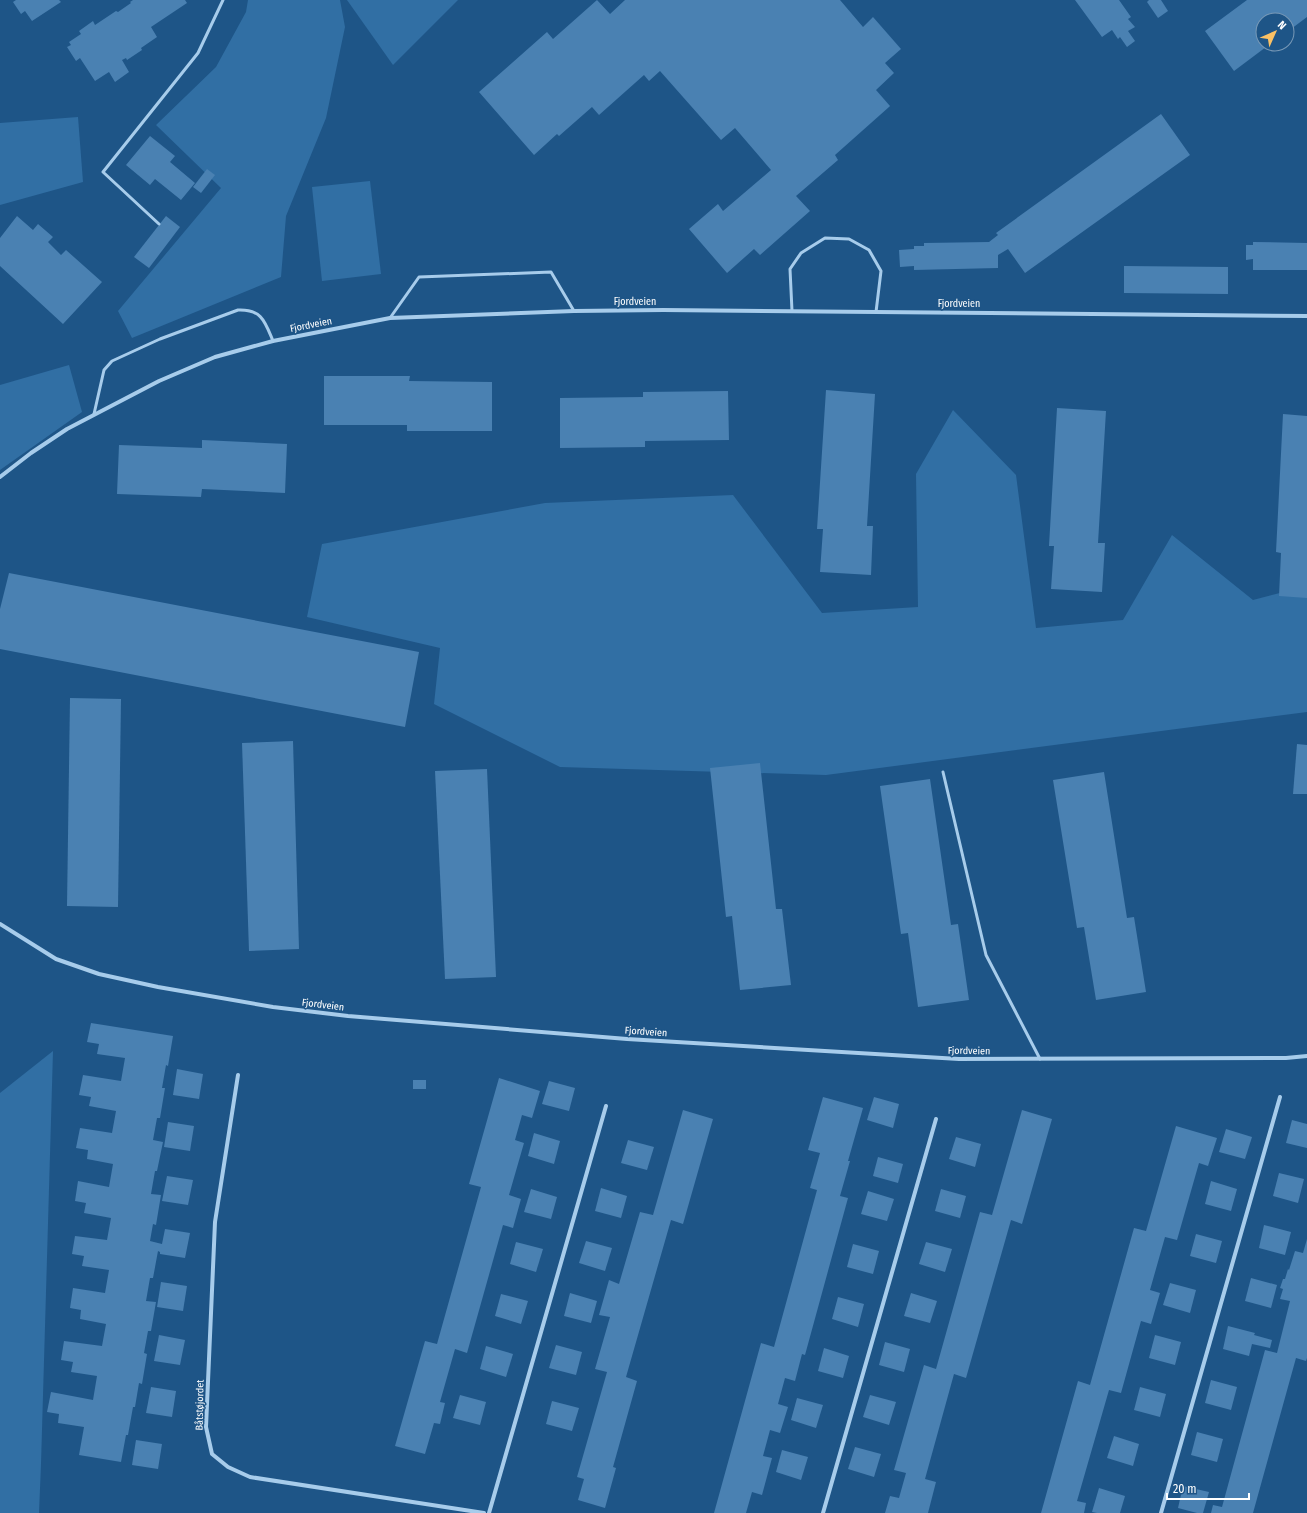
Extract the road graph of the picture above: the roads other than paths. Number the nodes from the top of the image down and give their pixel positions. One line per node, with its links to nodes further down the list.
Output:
1 (223, 0): 2 (lane)
2 (159, 224)
3 (574, 310): 4 (street, Fjordveien); 7 (street, Fjordveien); 7 (lane)
4 (792, 311): 5 (street, Fjordveien); 5 (lane)
5 (876, 312): 6 (street, Fjordveien)
6 (1307, 316)
7 (390, 318): 8 (street, Fjordveien)
8 (273, 341): 9 (street, Fjordveien); 9 (lane)
9 (94, 414): 10 (street, Fjordveien)
10 (0, 477)
11 (943, 772): 14 (lane)
12 (0, 924): 14 (street, Fjordveien)
13 (1307, 1056): 14 (street, Fjordveien)
14 (1040, 1059)
15 (238, 1075): 19 (street, Båtstøjordet)
16 (1280, 1097): 22 (street)
17 (606, 1106): 20 (street)
18 (936, 1119): 21 (street)
19 (484, 1513)
20 (489, 1513)
21 (823, 1513)
22 (1161, 1513)

